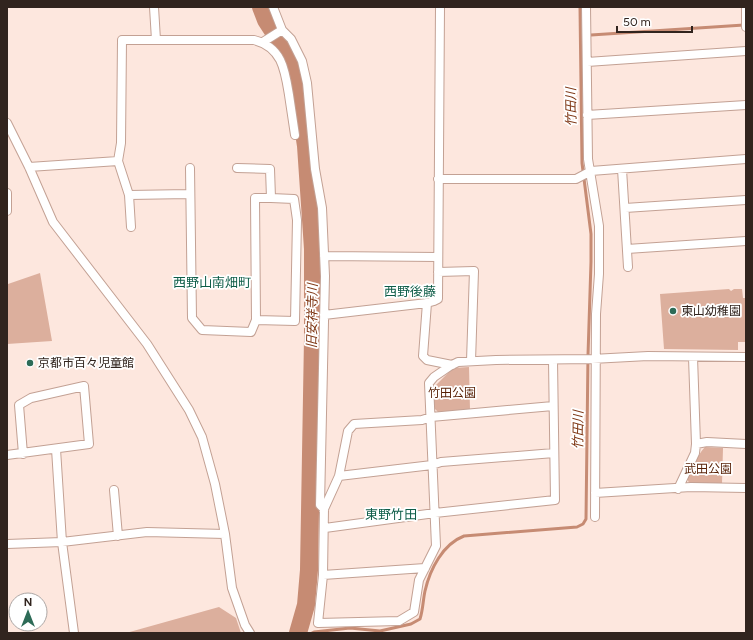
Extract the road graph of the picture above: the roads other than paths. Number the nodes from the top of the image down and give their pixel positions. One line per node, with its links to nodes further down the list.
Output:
1 (154, 7): 9 (street)
2 (273, 7): 8 (street)
3 (440, 7): 24 (street)
4 (586, 7): 12 (street)
5 (746, 7): 6 (street)
6 (746, 23): 7 (street)
7 (746, 27)
8 (281, 30): 10 (street); 35 (street)
9 (156, 40): 10 (street); 18 (street)
10 (266, 40): 16 (street)
11 (746, 51): 12 (street)
12 (587, 62): 14 (street)
13 (746, 105): 14 (street)
14 (588, 115): 23 (street)
15 (7, 124): 19 (street)
16 (295, 135)
17 (746, 159): 22 (street)
18 (118, 161): 19 (street); 27 (street)
19 (29, 167): 66 (street)
20 (190, 168): 26 (street)
21 (237, 168): 28 (street)
22 (622, 169): 23 (street); 30 (street)
23 (588, 173): 24 (street); 44 (street)
24 (438, 179): 36 (street)
25 (7, 193): 31 (street)
26 (189, 194): 27 (street); 41 (street)
27 (129, 195): 32 (street)
28 (270, 198): 41 (street); 41 (street)
29 (746, 200): 30 (street)
30 (625, 208): 34 (street)
31 (7, 211)
32 (131, 228)
33 (746, 241): 34 (street)
34 (627, 249): 37 (street)
35 (324, 256): 36 (street); 40 (street)
36 (438, 257): 38 (street)
37 (628, 267)
38 (438, 272): 39 (street); 46 (street)
39 (427, 303): 40 (street); 47 (street)
40 (324, 315): 62 (street)
41 (256, 320)
42 (693, 357): 43 (street); 44 (street); 50 (street)
43 (746, 357)
44 (594, 359): 45 (street); 61 (street)
45 (553, 360): 46 (street); 48 (street)
46 (471, 361): 47 (street)
47 (452, 365): 49 (street)
48 (553, 406): 49 (street); 53 (street)
49 (431, 417): 56 (street); 57 (street)
50 (696, 444): 51 (street); 59 (street)
51 (746, 444)
52 (56, 449): 54 (street); 54 (street); 68 (street)
53 (554, 453): 56 (street); 63 (street)
54 (23, 454): 55 (street)
55 (7, 455)
56 (432, 465): 57 (street); 63 (street)
57 (339, 476): 62 (street)
58 (746, 488): 59 (street)
59 (678, 489): 61 (street)
60 (114, 490): 67 (street)
61 (595, 493): 64 (street)
62 (324, 509): 65 (street)
63 (434, 513): 65 (street); 70 (street)
64 (595, 517)
65 (325, 528): 71 (street)
66 (225, 534): 67 (street); 73 (street)
67 (118, 536): 68 (street)
68 (62, 542): 69 (street); 72 (street)
69 (7, 544)
70 (425, 568): 71 (street); 71 (street)
71 (323, 575)
72 (74, 633)
73 (250, 633)

